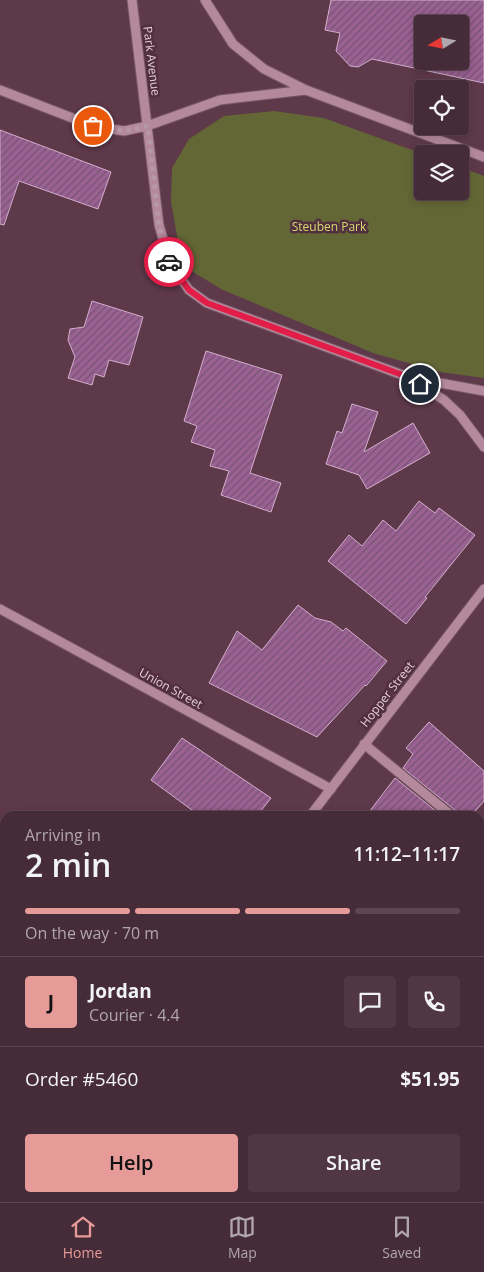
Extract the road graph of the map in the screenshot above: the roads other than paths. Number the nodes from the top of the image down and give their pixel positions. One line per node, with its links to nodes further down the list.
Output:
1 (132, 0): 5 (street, Park Avenue)
2 (205, 0): 4 (street)
3 (0, 90): 5 (street)
4 (306, 90): 5 (street); 6 (street)
5 (148, 126): 7 (street)
6 (484, 157)
7 (408, 377): 8 (street); 9 (street)
8 (484, 391)
9 (484, 447)
10 (484, 588): 12 (street, Hopper Street)
11 (0, 609): 13 (street, Union Street)
12 (364, 744): 13 (street, Hopper Street); 15 (street)
13 (331, 789): 14 (street, Hopper Street)
14 (314, 811)
15 (446, 811)

